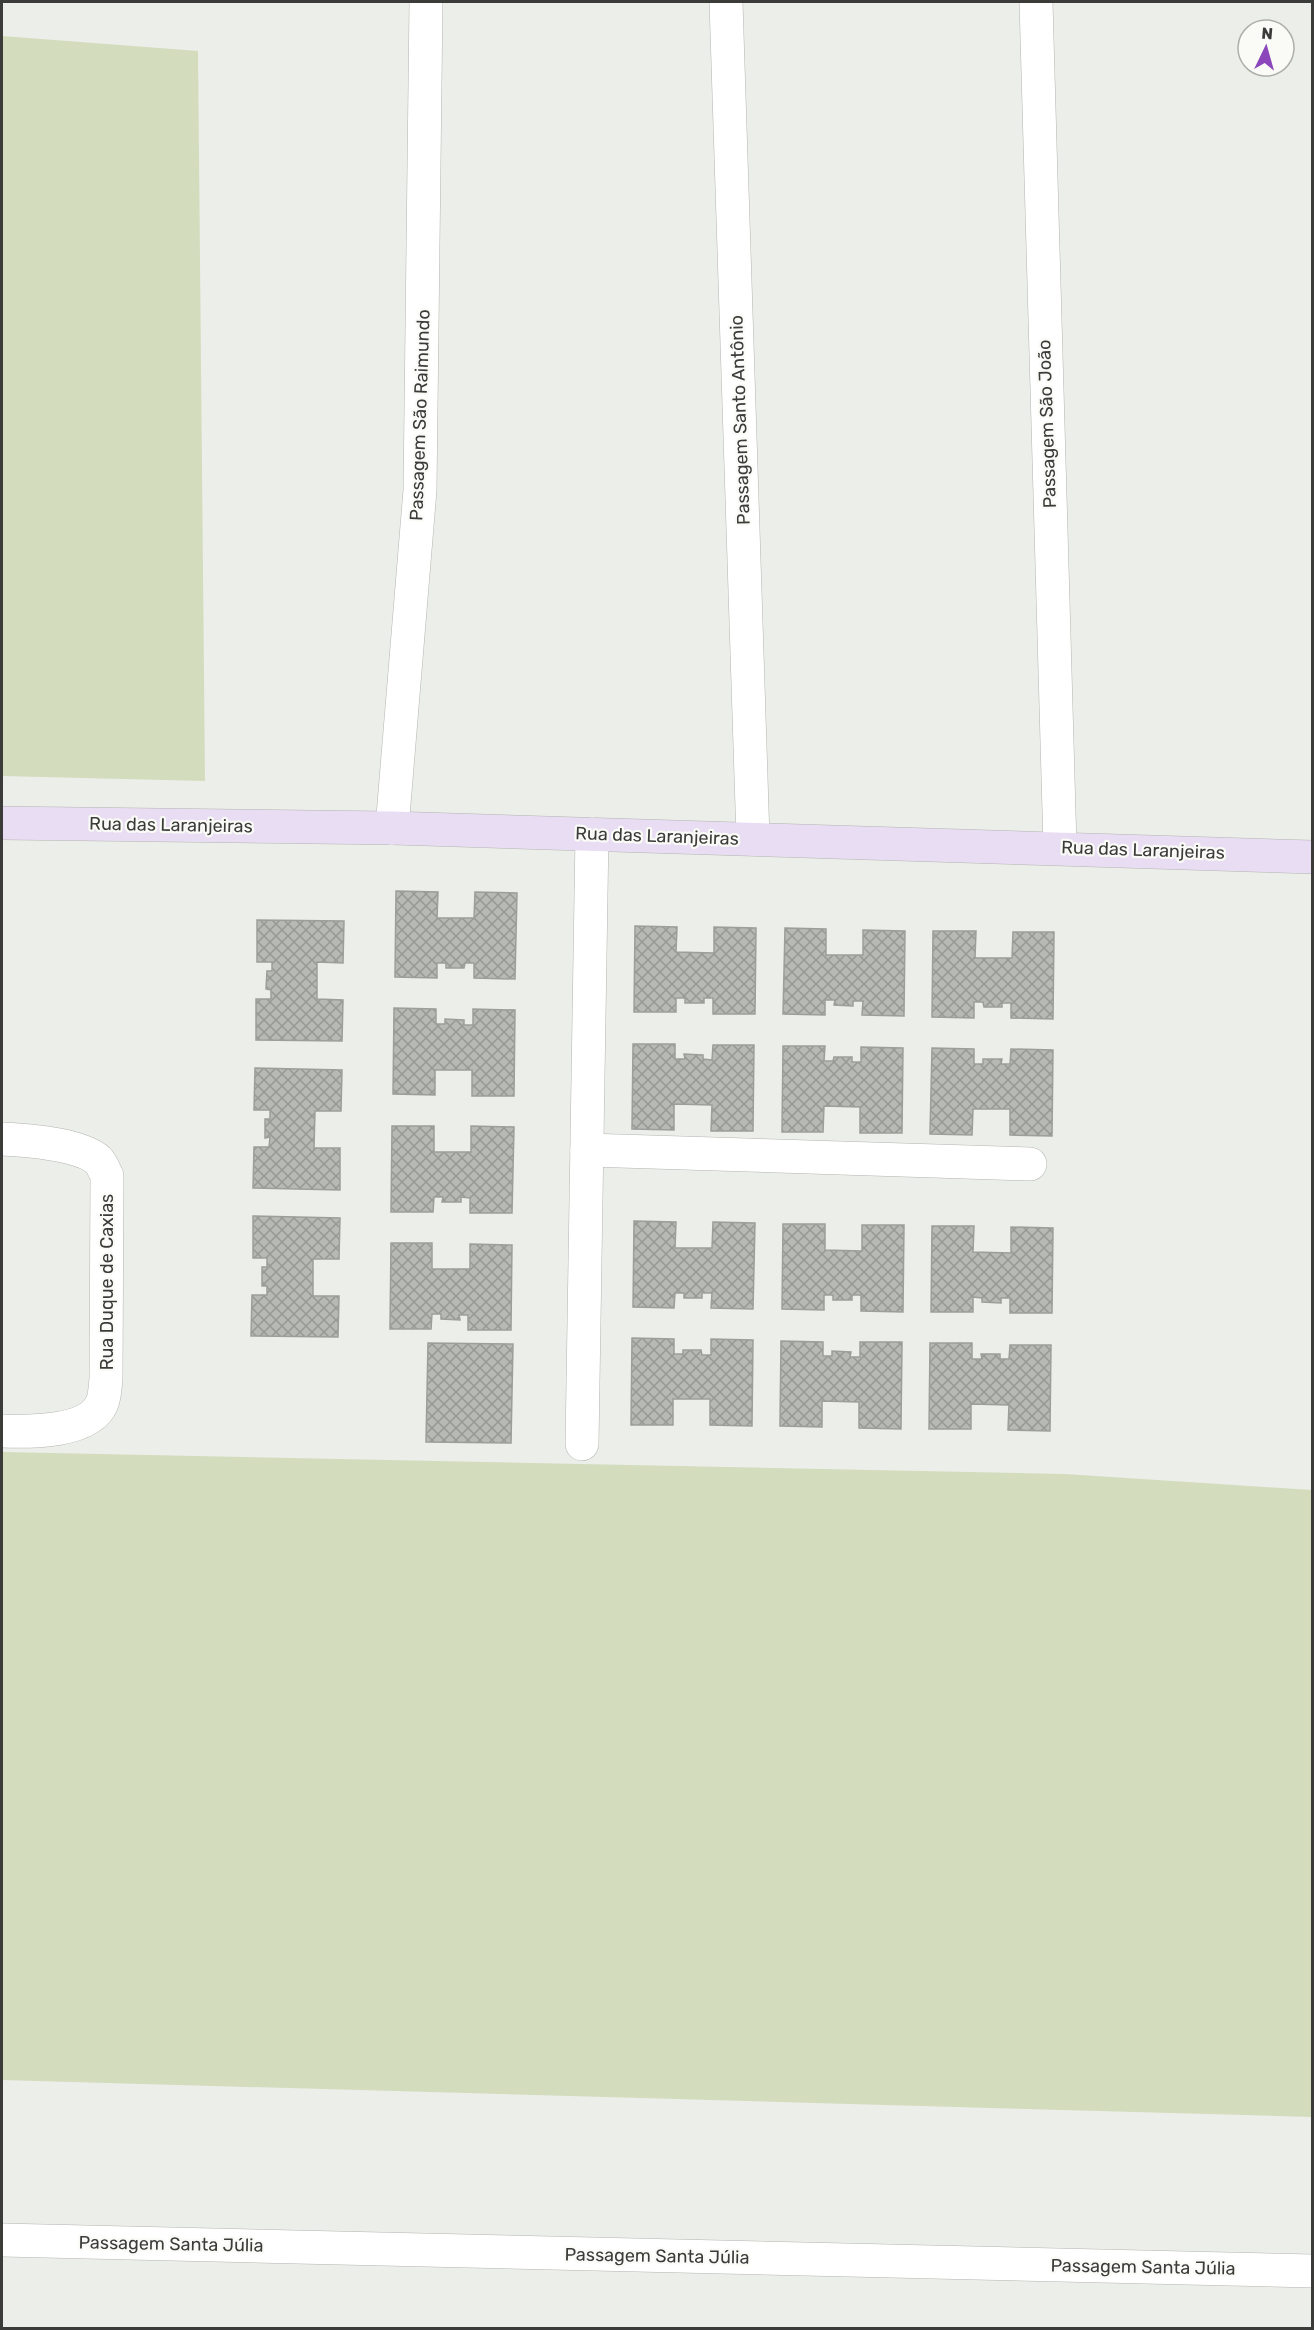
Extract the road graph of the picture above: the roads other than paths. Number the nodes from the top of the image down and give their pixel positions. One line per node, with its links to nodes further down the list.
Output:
1 (426, 2): 5 (street, Passagem São Raimundo)
2 (726, 2): 7 (street, Passagem Santo Antônio)
3 (1036, 2): 8 (street, Passagem São João)
4 (2, 823): 5 (street, Rua das Laranjeiras)
5 (392, 828): 6 (street, Rua das Laranjeiras)
6 (592, 834): 7 (street, Rua das Laranjeiras); 11 (street)
7 (753, 839): 8 (street, Rua das Laranjeiras)
8 (1060, 847): 9 (street, Rua das Laranjeiras)
9 (1312, 857)
10 (2, 1139): 13 (street, Rua Duque de Caxias)
11 (587, 1150): 12 (street); 14 (street)
12 (1030, 1164)
13 (2, 1431)
14 (582, 1444)
15 (2, 2240): 16 (street, Passagem Santa Júlia)
16 (1312, 2271)

